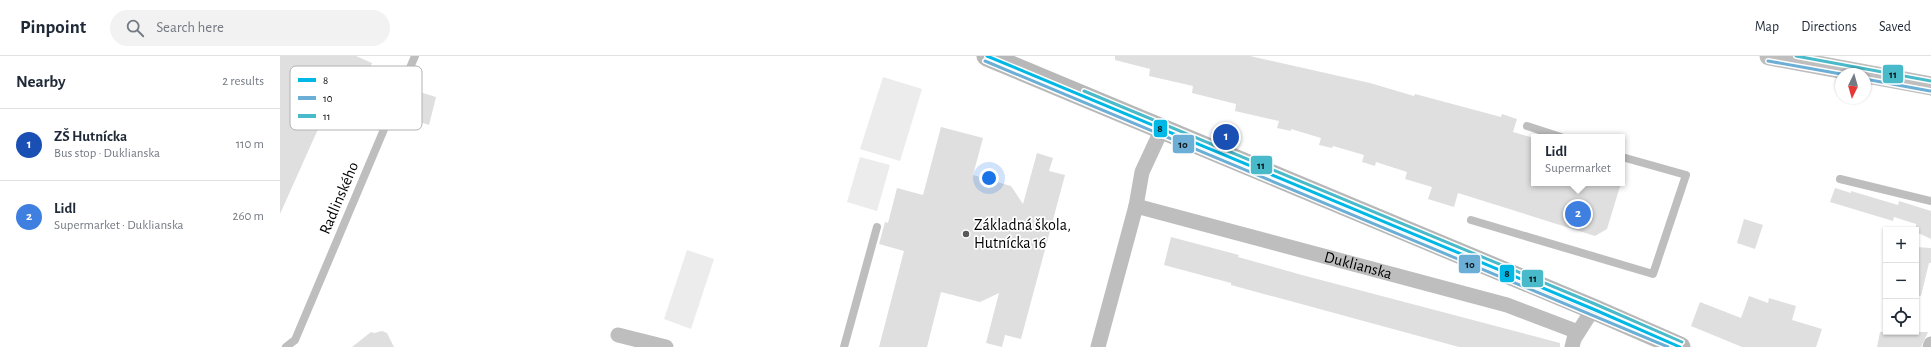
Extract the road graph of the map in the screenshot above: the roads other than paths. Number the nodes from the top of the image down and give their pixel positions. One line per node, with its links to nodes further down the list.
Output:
1 (415, 56): 4 (lane, Radlinského)
2 (987, 56): 7 (main road)
3 (1769, 56): 5 (street)
4 (411, 66)
5 (1931, 86)
6 (1527, 126): 9 (lane)
7 (1162, 129): 13 (street); 16 (main road)
8 (384, 130): 19 (lane, Radlinského)
9 (1552, 134)
10 (1625, 158): 14 (lane)
11 (1840, 179): 12 (lane)
12 (1931, 201)
13 (1136, 206): 17 (street, Duklianska); 22 (street)
14 (1472, 220)
15 (877, 227): 21 (lane)
16 (1593, 309): 17 (street); 24 (main road)
17 (1578, 332): 23 (street)
18 (618, 335): 20 (street)
19 (286, 347)
20 (666, 347)
21 (844, 347)
22 (1098, 347)
23 (1572, 347)
24 (1680, 347)

